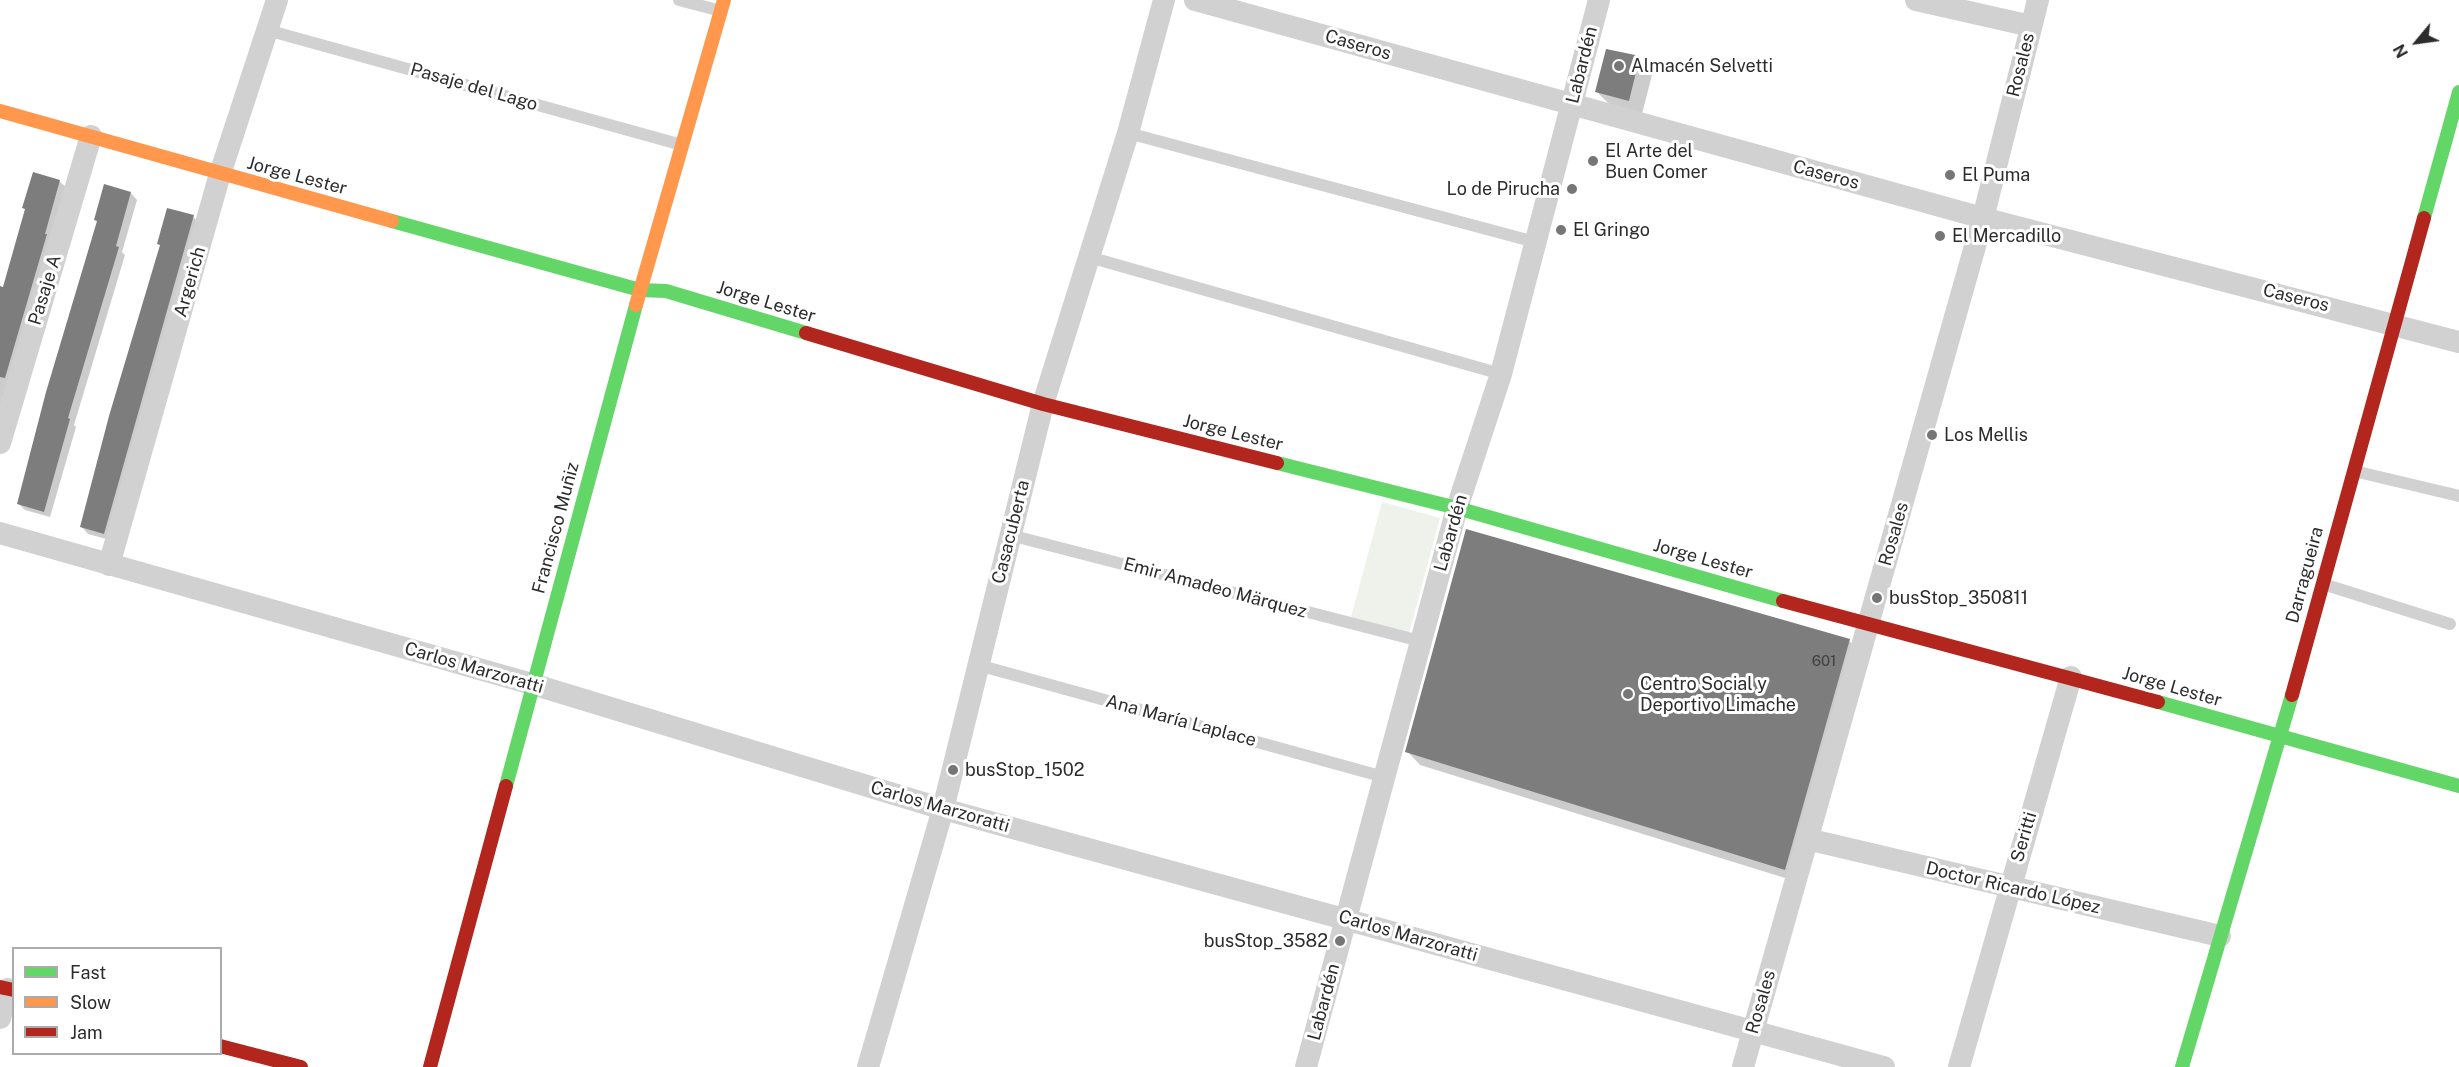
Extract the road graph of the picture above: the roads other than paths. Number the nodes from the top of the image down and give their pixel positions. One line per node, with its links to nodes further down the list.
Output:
1 (277, 0): 9 (street, Argerich)
2 (679, 0): 7 (lane)
3 (1164, 0): 13 (street, Casacuberta)
4 (1195, 0): 11 (street, Caseros)
5 (1599, 0): 11 (street, Labardén)
6 (1916, 0): 8 (street)
7 (722, 6): 15 (street, Francisco Muñiz)
8 (2033, 8): 17 (street, Rosales)
9 (267, 30): 15 (lane, Pasaje del Lago); 16 (street, Argerich)
10 (2459, 92): 21 (street, Darragueira)
11 (1572, 105): 17 (street, Caseros); 18 (street, Labardén)
12 (0, 111): 14 (street, Jorge Lester)
13 (1128, 133): 18 (lane); 19 (street, Casacuberta)
14 (91, 136): 16 (street, Jorge Lester); 25 (street, Pasaje A)
15 (682, 145): 20 (street, Francisco Muñiz)
16 (220, 174): 20 (street, Jorge Lester); 31 (street, Argerich)
17 (1983, 218): 21 (street, Caseros); 34 (street, Rosales)
18 (1535, 242): 23 (street, Labardén)
19 (1089, 257): 23 (lane); 24 (street, Casacuberta)
20 (640, 290): 24 (street, Jorge Lester); 38 (street, Francisco Muñiz)
21 (2393, 323): 22 (street, Caseros); 26 (street, Darragueira)
22 (2459, 342)
23 (1501, 374): 28 (street, Labardén)
24 (1043, 404): 28 (street, Jorge Lester); 30 (street, Casacuberta)
25 (0, 443)
26 (2352, 470): 27 (lane); 32 (street, Darragueira)
27 (2459, 496)
28 (1457, 508): 34 (street, Jorge Lester); 35 (street, Labardén)
29 (0, 533): 31 (street, Carlos Marzoratti)
30 (1010, 535): 35 (lane, Emir Amadeo Märquez); 36 (street, Casacuberta)
31 (109, 565): 38 (street, Carlos Marzoratti)
32 (2322, 583): 33 (lane); 39 (street, Darragueira)
33 (2450, 624)
34 (1869, 626): 37 (street, Jorge Lester); 43 (street, Rosales)
35 (1420, 641): 40 (street, Labardén)
36 (978, 665): 40 (lane, Ana María Laplace); 42 (street, Casacuberta)
37 (2071, 677): 39 (street, Jorge Lester); 44 (street, Seritti)
38 (532, 684): 42 (street, Carlos Marzoratti); 52 (street, Francisco Muñiz)
39 (2280, 736): 41 (street, Jorge Lester); 46 (street, Darragueira)
40 (1384, 777): 45 (street, Labardén)
41 (2459, 786)
42 (943, 809): 45 (street, Carlos Marzoratti); 53 (street, Casacuberta)
43 (1807, 839): 44 (street, Doctor Ricardo López); 49 (street, Rosales)
44 (2010, 887): 46 (street, Doctor Ricardo López); 57 (street, Seritti)
45 (1346, 919): 49 (street, Carlos Marzoratti); 54 (street, Labardén)
46 (2220, 936): 58 (street, Darragueira)
47 (7, 989): 48 (street)
48 (0, 1018)
49 (1753, 1033): 55 (street, Rosales); 56 (street, Carlos Marzoratti)
50 (222, 1047): 51 (street)
51 (301, 1067)
52 (430, 1067)
53 (868, 1067)
54 (1306, 1067)
55 (1743, 1067)
56 (1884, 1067)
57 (1959, 1067)
58 (2182, 1067)

